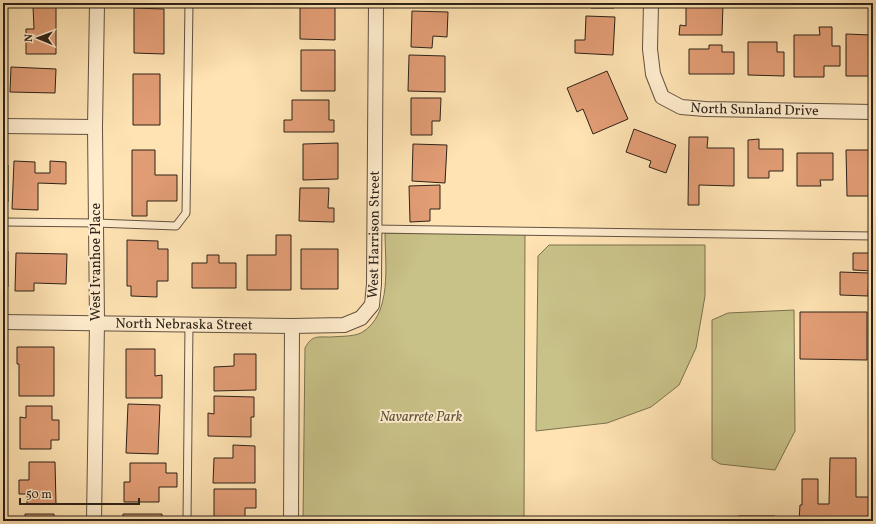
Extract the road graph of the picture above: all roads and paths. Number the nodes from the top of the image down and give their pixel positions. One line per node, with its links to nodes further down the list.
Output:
1 (97, 3): 7 (street, West Ivanhoe Place)
2 (189, 3): 9 (lane)
3 (376, 3): 10 (street, West Harrison Street)
4 (651, 3): 5 (street, North Sunland Drive)
5 (873, 112)
6 (3, 126): 7 (street)
7 (95, 127): 9 (street, West Ivanhoe Place)
8 (3, 222): 9 (lane)
9 (96, 223): 13 (street, West Ivanhoe Place)
10 (374, 229): 11 (lane); 15 (street, West Harrison Street)
11 (873, 236)
12 (3, 322): 13 (street, North Nebraska Street)
13 (97, 322): 14 (street, North Nebraska Street); 16 (street, West Ivanhoe Place)
14 (190, 324): 15 (street, North Nebraska Street); 17 (lane)
15 (292, 326): 18 (street)
16 (94, 521)
17 (187, 521)
18 (291, 521)

